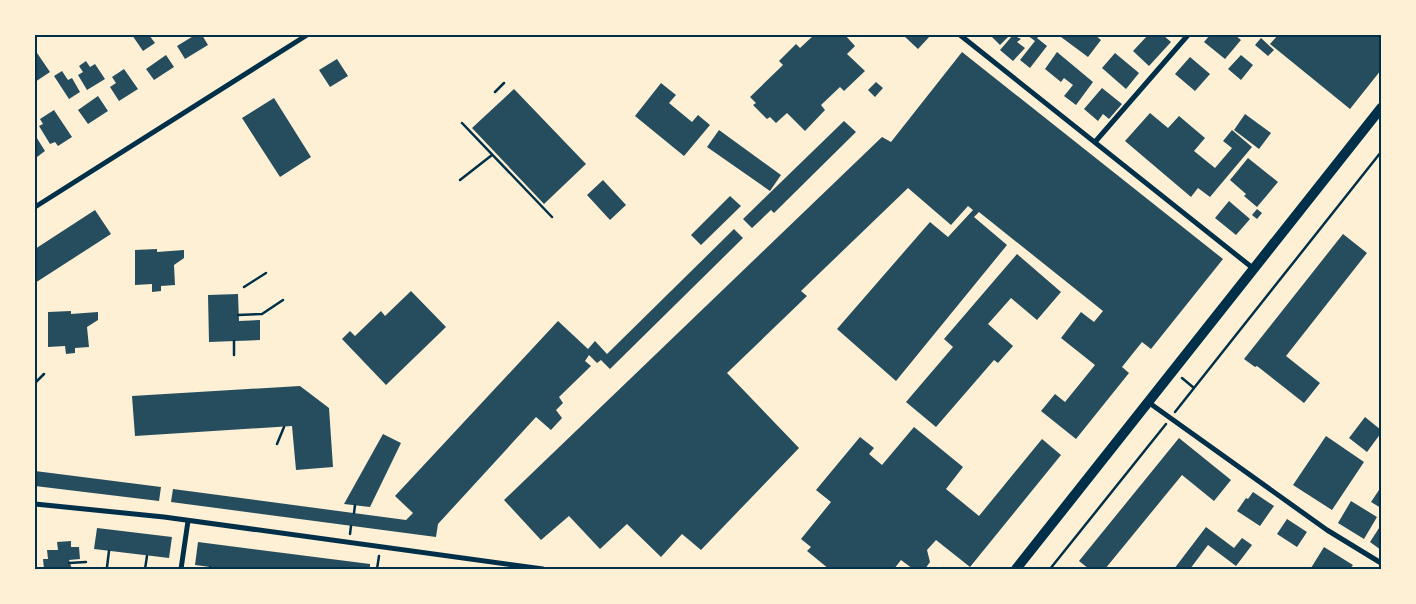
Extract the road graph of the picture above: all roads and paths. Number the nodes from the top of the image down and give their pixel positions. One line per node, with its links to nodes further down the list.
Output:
1 (307, 35): 12 (street)
2 (960, 35): 8 (street)
3 (1188, 35): 8 (street)
4 (504, 84): 5 (path)
5 (495, 92)
6 (1381, 108): 14 (main road)
7 (462, 122): 10 (path)
8 (1096, 142): 14 (street)
9 (1381, 152): 24 (path)
10 (493, 155): 11 (path); 13 (path)
11 (460, 180)
12 (35, 207)
13 (552, 217)
14 (1254, 269): 21 (main road)
15 (266, 273): 16 (path)
16 (244, 288)
17 (283, 300): 18 (path)
18 (238, 315)
19 (234, 341): 20 (path)
20 (234, 355)
21 (1172, 371): 24 (path); 25 (main road)
22 (44, 374): 23 (path)
23 (35, 383)
24 (1194, 388): 26 (path)
25 (1148, 402): 26 (street); 44 (main road)
26 (1170, 419): 38 (street); 45 (path)
27 (284, 427): 28 (path)
28 (277, 444)
29 (35, 504): 32 (street)
30 (355, 505): 31 (path)
31 (354, 513)
32 (188, 521): 33 (street); 41 (street)
33 (381, 548): 42 (path); 43 (street)
34 (109, 551): 39 (path)
35 (147, 556): 40 (path)
36 (86, 562): 37 (path)
37 (69, 563)
38 (1381, 563)
39 (107, 567)
40 (145, 569)
41 (181, 569)
42 (377, 569)
43 (543, 569)
44 (1016, 569)
45 (1050, 569)

